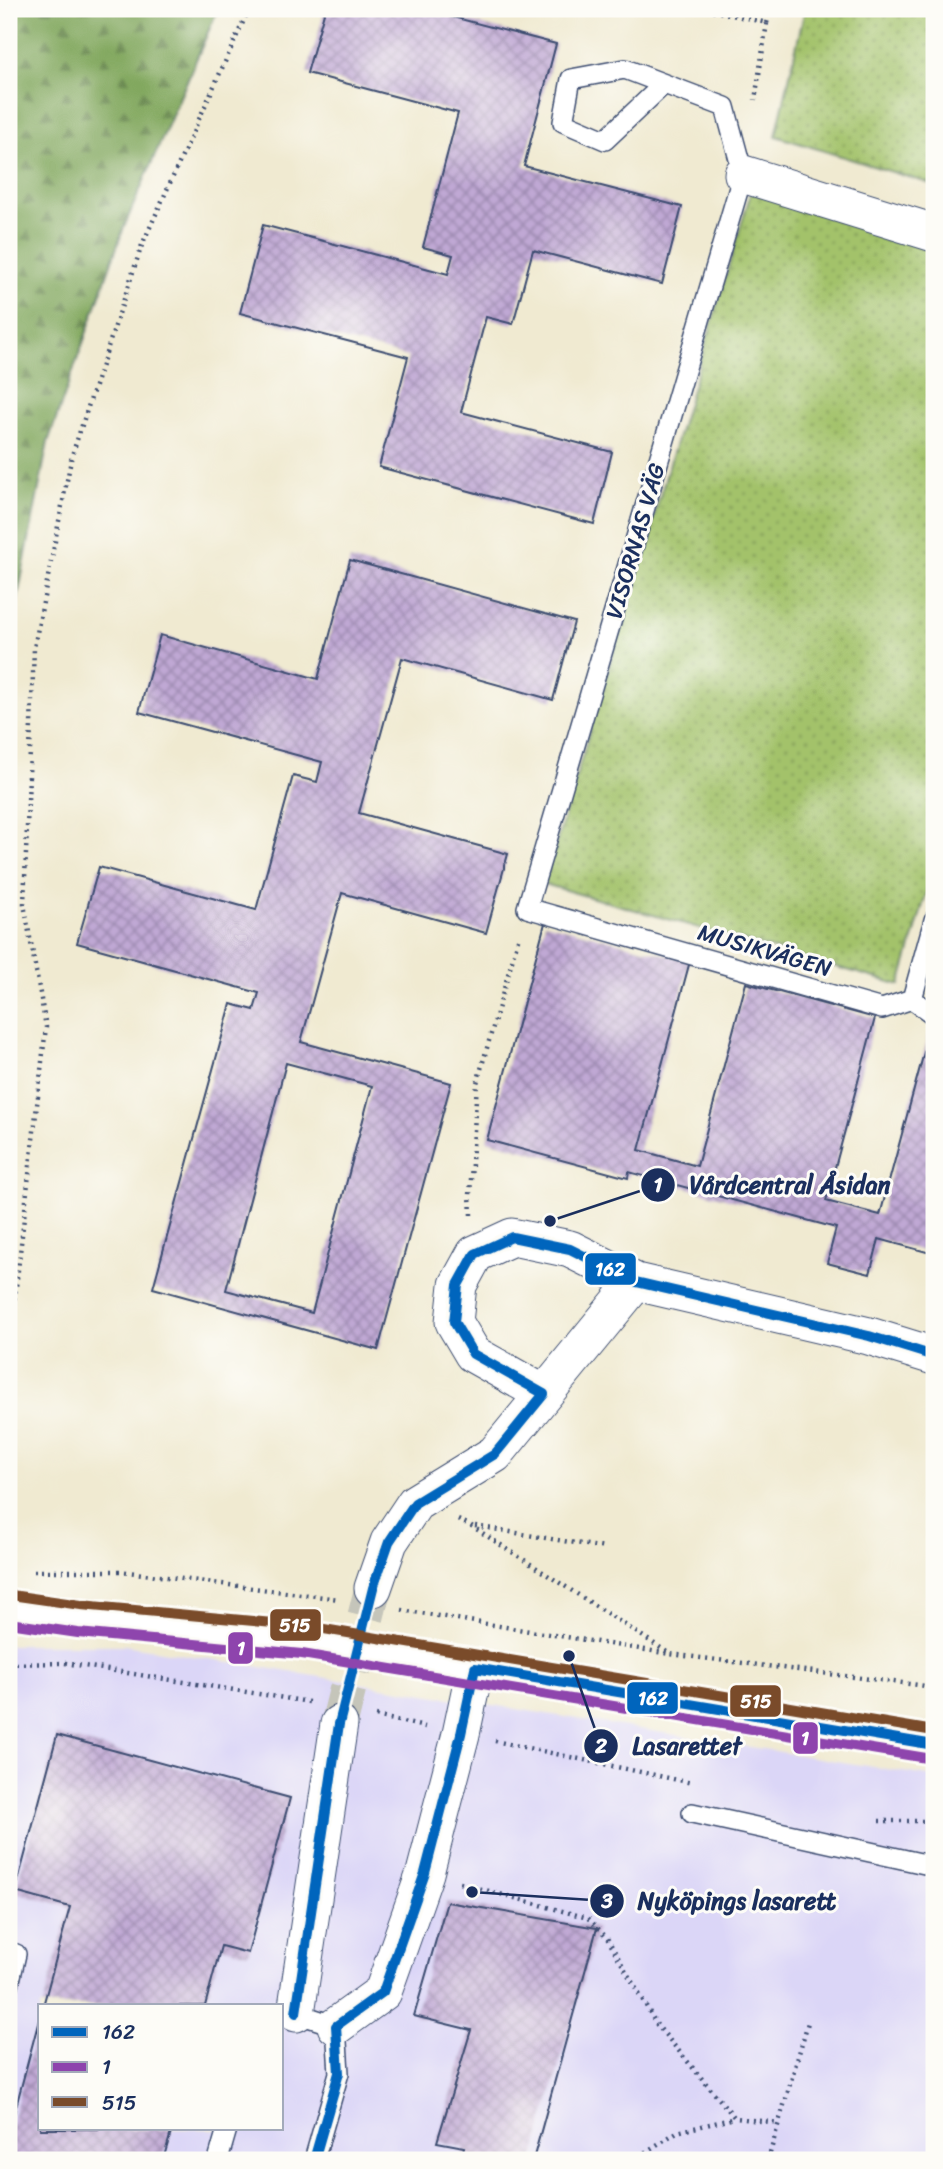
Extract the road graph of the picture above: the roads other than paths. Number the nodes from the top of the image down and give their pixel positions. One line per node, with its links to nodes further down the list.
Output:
1 (664, 84): 1 (lane); 2 (lane)
2 (743, 174): 3 (street); 4 (lane, VISORNAS VÄG)
3 (934, 233)
4 (527, 908): 6 (lane, MUSIKVÄGEN)
5 (934, 920): 6 (lane)
6 (912, 999): 7 (lane)
7 (934, 1015)
8 (636, 1282): 9 (street); 10 (street); 10 (street)
9 (934, 1356)
10 (544, 1394): 11 (street)
11 (370, 1599)
12 (9, 1609): 13 (main road)
13 (79, 1619): 14 (main road); 15 (main road)
14 (9, 1623)
15 (475, 1668): 17 (main road); 23 (street)
16 (339, 1724): 22 (street)
17 (932, 1745)
18 (692, 1814): 19 (lane)
19 (934, 1866)
20 (9, 1952): 21 (lane)
21 (9, 1985)
22 (289, 2017): 23 (lane)
23 (336, 2026): 26 (lane)
24 (227, 2130): 25 (lane)
25 (218, 2160)
26 (314, 2160)

